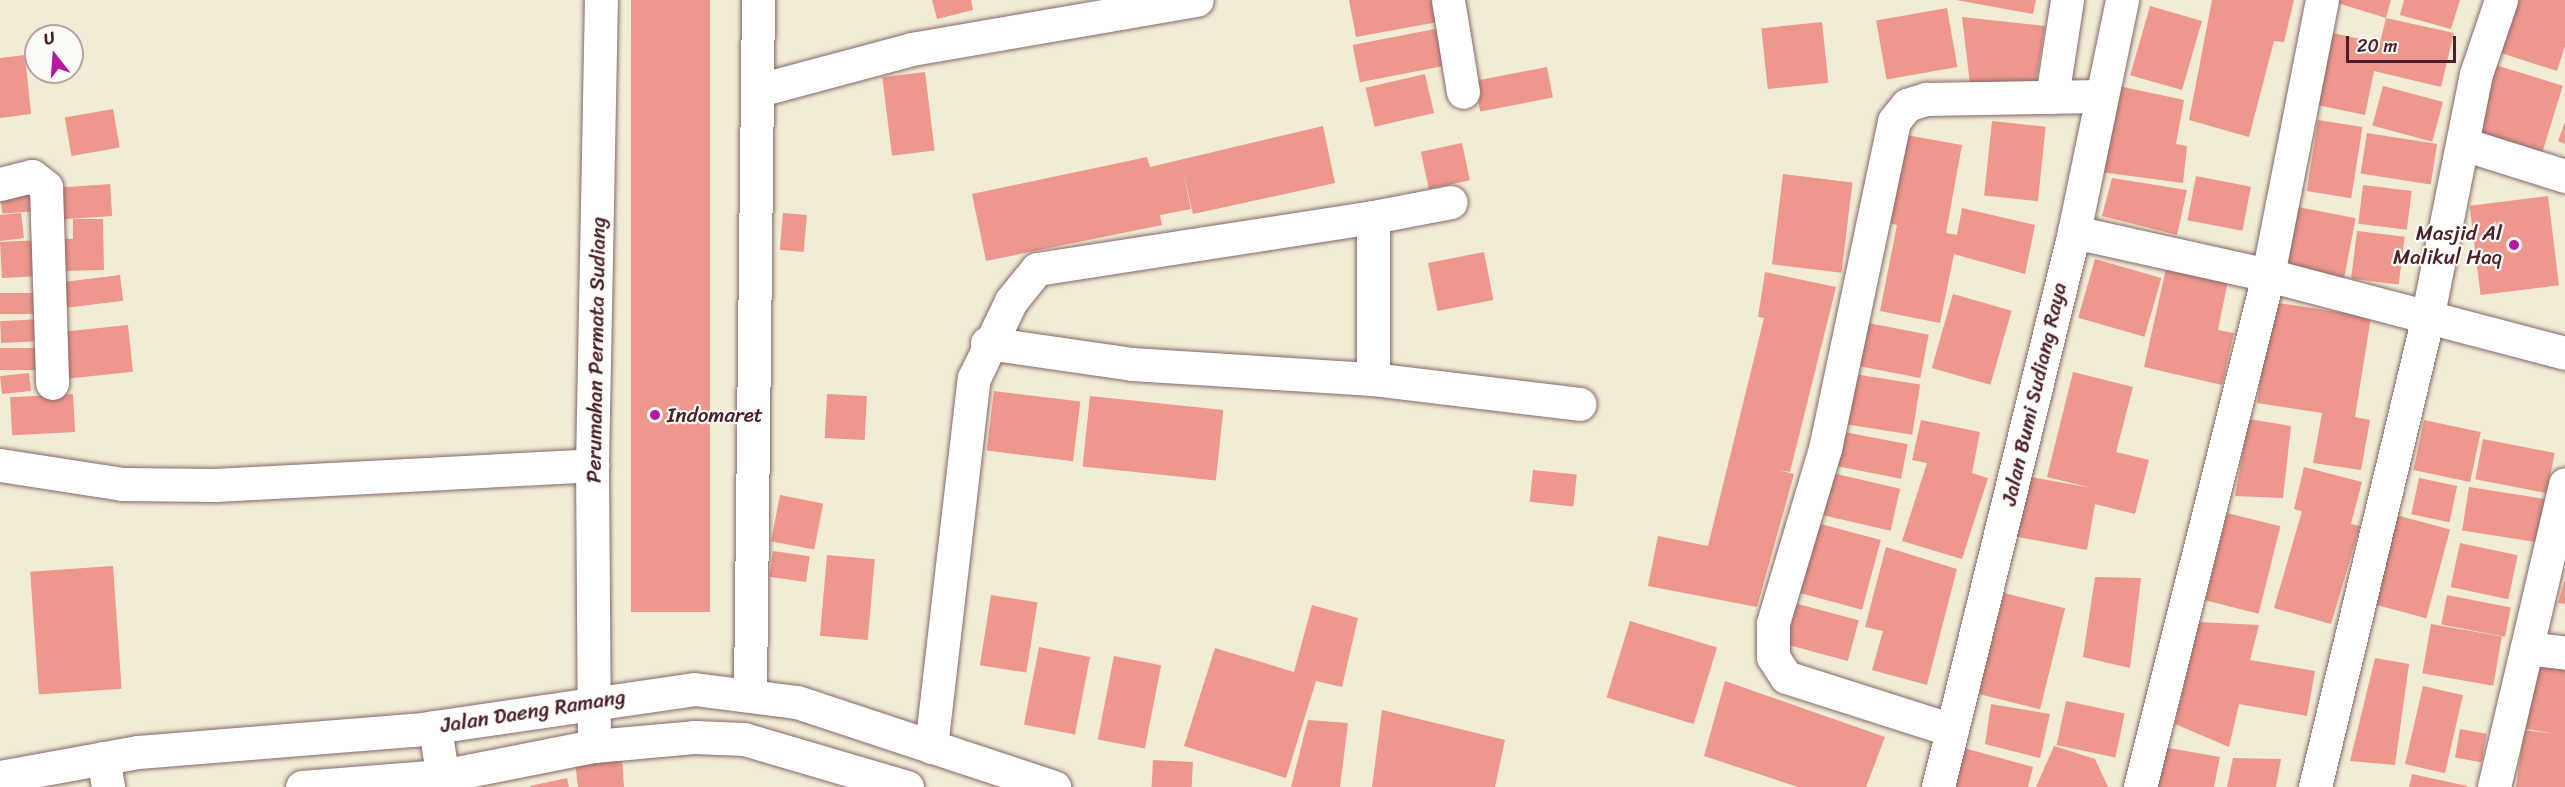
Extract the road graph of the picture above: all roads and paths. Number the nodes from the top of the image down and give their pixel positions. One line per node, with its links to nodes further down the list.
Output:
1 (602, 0): 28 (street, Perumahan Permata Sudiang)
2 (759, 0): 10 (street)
3 (1197, 0): 9 (street)
4 (1448, 0): 11 (street)
5 (2067, 0): 13 (street)
6 (2122, 0): 12 (street, Jalan Bumi Sudiang Raya)
7 (2322, 0): 20 (street)
8 (2501, 0): 14 (street)
9 (1085, 10): 10 (street)
10 (759, 90): 32 (street)
11 (1463, 92)
12 (2098, 96): 13 (street); 19 (street, Jalan Bumi Sudiang Raya)
13 (2052, 97): 35 (street)
14 (2463, 144): 15 (street); 21 (street)
15 (2565, 176)
16 (0, 184): 25 (street)
17 (1451, 202): 18 (street)
18 (1373, 217): 22 (street); 24 (street)
19 (2074, 232): 20 (street); 35 (street, Jalan Bumi Sudiang Raya)
20 (2268, 275): 21 (street); 46 (street)
21 (2427, 319): 23 (street); 47 (street)
22 (987, 343): 24 (street); 37 (street)
23 (2565, 353)
24 (1373, 379): 26 (street)
25 (52, 383)
26 (1579, 405)
27 (0, 465): 28 (street)
28 (592, 465): 33 (street, Perumahan Permata Sudiang)
29 (2565, 484): 30 (street)
30 (2527, 648): 31 (street); 48 (street)
31 (2565, 653)
32 (750, 692): 33 (street, Jalan Daeng Ramang); 37 (street, Jalan Daeng Ramang)
33 (593, 699): 34 (street, Jalan Daeng Ramang); 36 (street, Perumahan Permata Sudiang)
34 (435, 727): 38 (street, Jalan Daeng Ramang); 40 (street)
35 (1952, 730): 45 (street, Jalan Bumi Sudiang Raya)
36 (594, 746): 40 (street, Jalan Daeng Ramang); 42 (street, Jalan Daeng Ramang)
37 (931, 747): 43 (street); 44 (street, Jalan Daeng Ramang)
38 (106, 772): 39 (street, Jalan Daeng Ramang)
39 (0, 777)
40 (443, 782): 41 (street, Jalan Daeng Ramang)
41 (302, 787)
42 (908, 787)
43 (923, 787)
44 (1054, 787)
45 (1938, 787)
46 (2140, 787)
47 (2315, 787)
48 (2494, 787)

